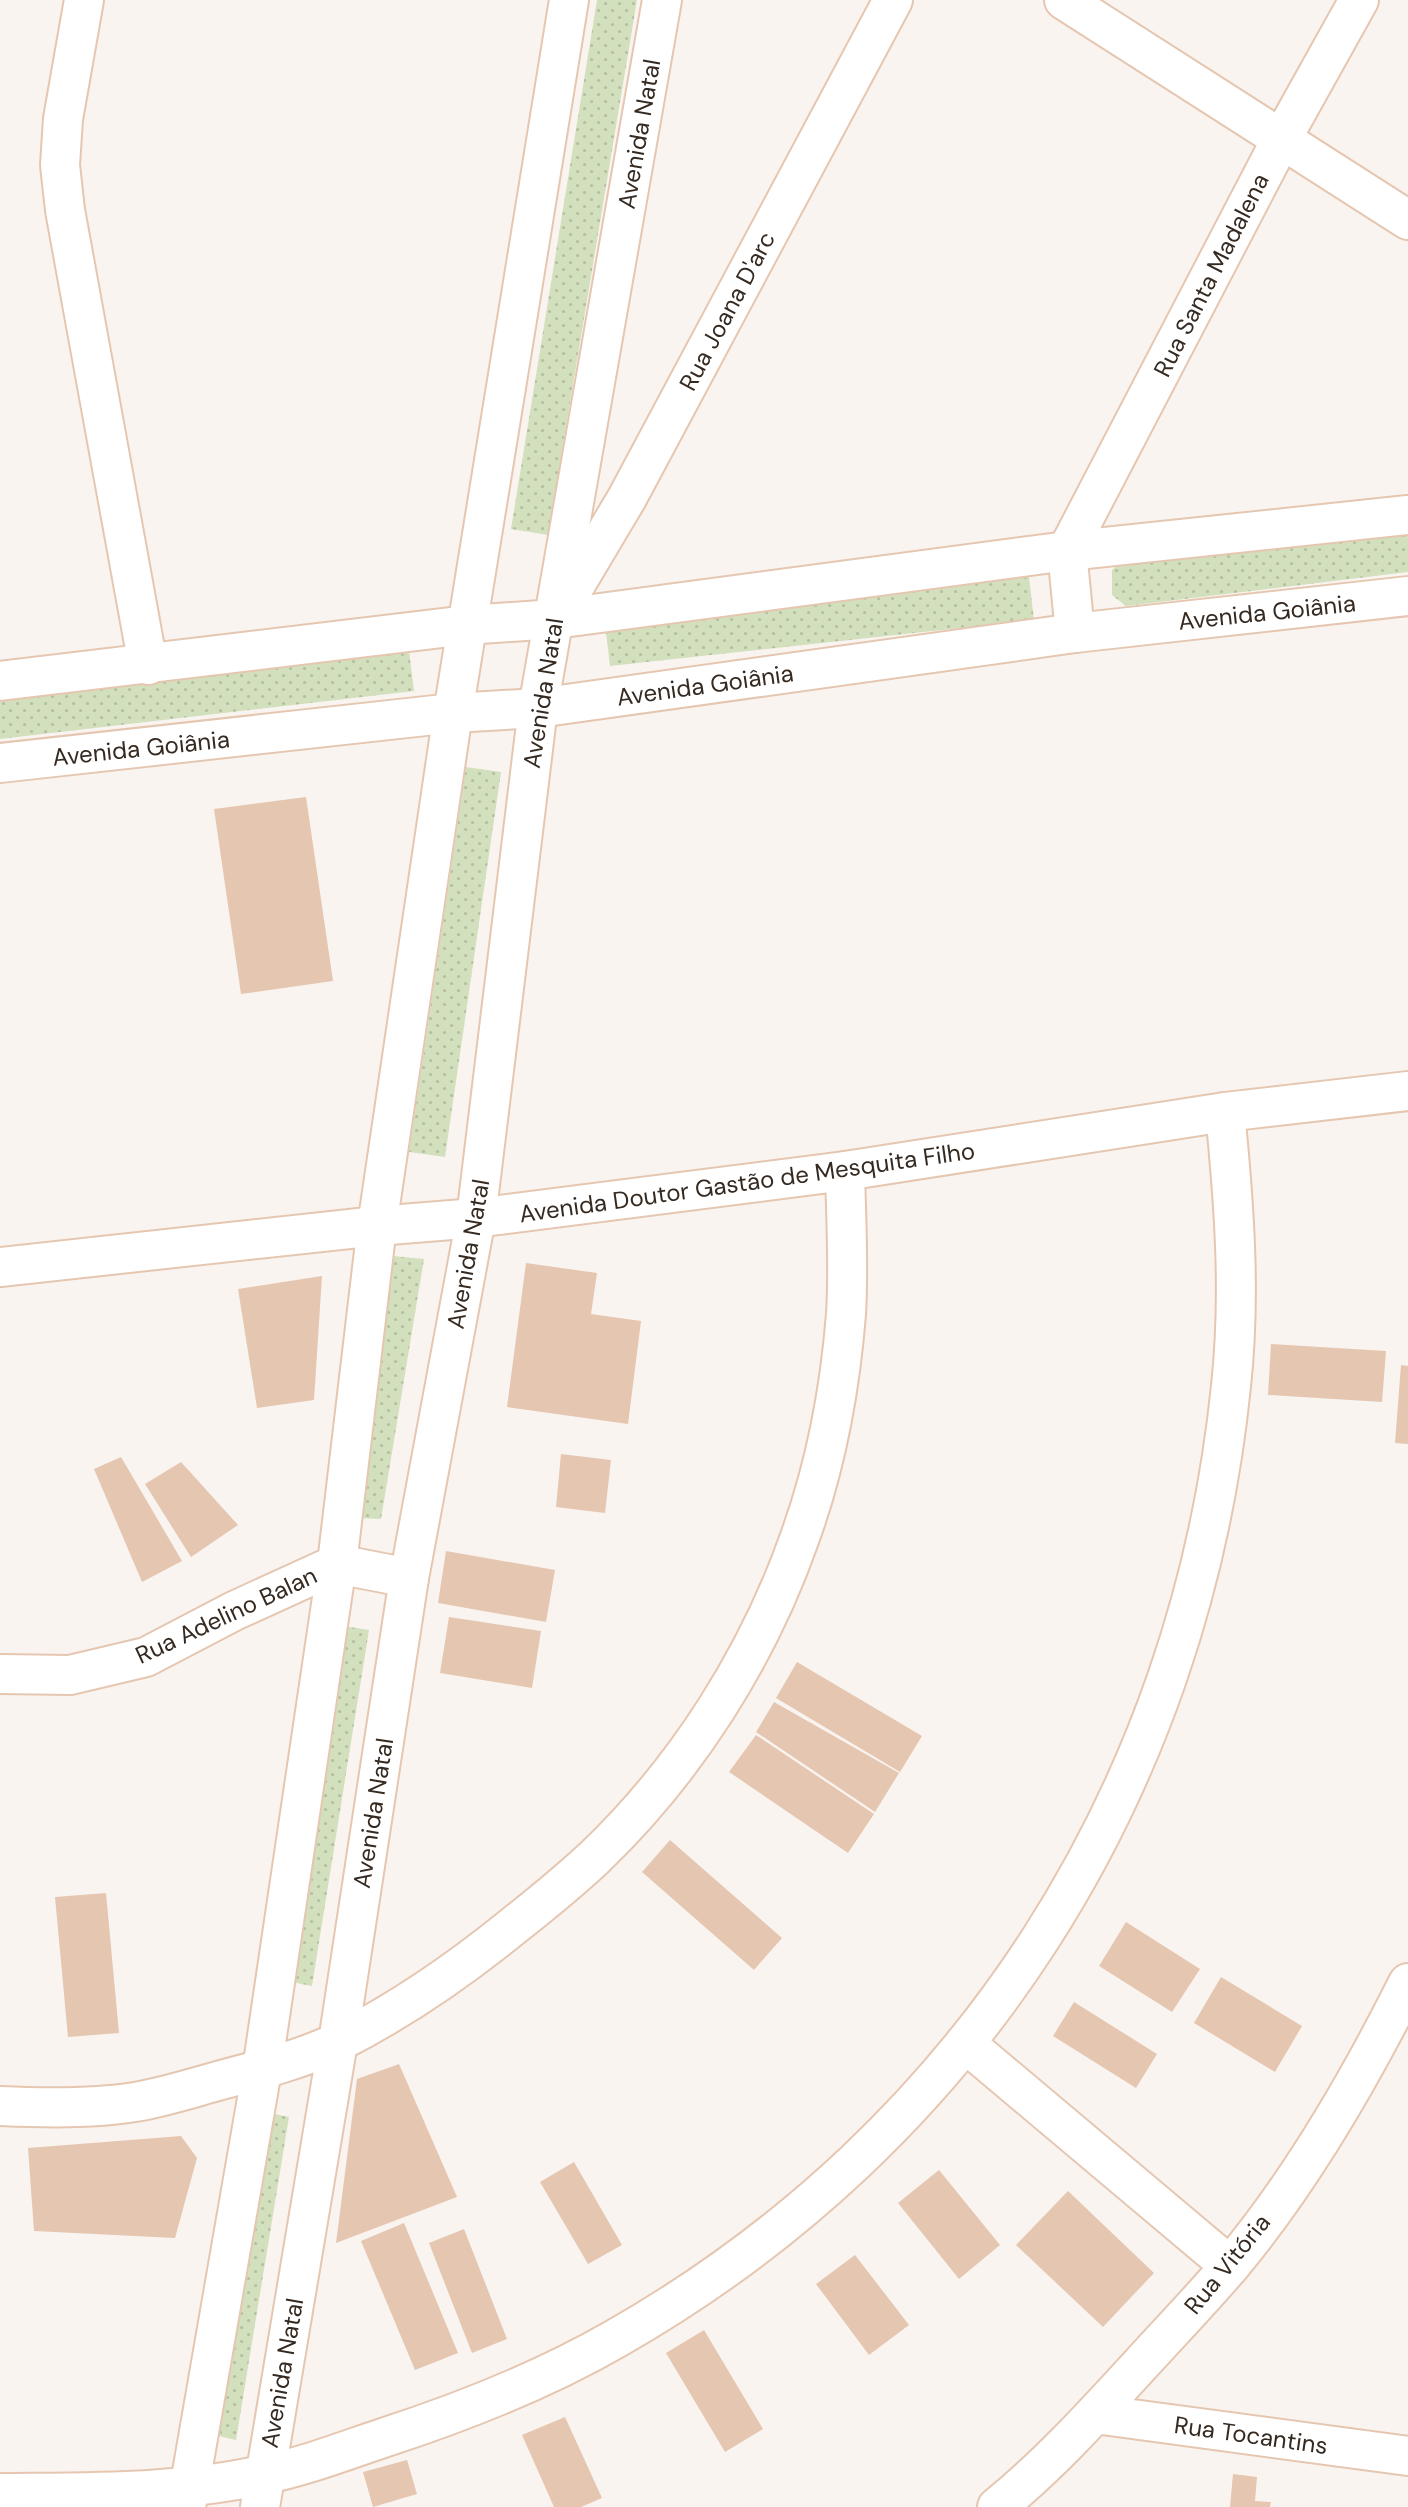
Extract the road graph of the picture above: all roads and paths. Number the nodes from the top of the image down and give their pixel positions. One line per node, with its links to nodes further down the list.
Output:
1 (84, 0): 15 (street)
2 (569, 0): 13 (street)
3 (662, 0): 12 (street, Avenida Natal)
4 (893, 0): 12 (street, Rua Joana D'arc)
5 (1064, 0): 7 (street)
6 (1359, 0): 7 (street, Rua Santa Madalena)
7 (1281, 139): 8 (street); 10 (street, Rua Santa Madalena)
8 (1408, 220)
9 (1408, 515): 10 (street)
10 (1067, 551): 12 (street); 14 (street)
11 (1408, 596): 14 (street, Avenida Goiânia)
12 (555, 619): 13 (street); 17 (street, Avenida Natal)
13 (467, 625): 15 (street); 18 (street)
14 (1075, 632): 17 (street, Avenida Goiânia)
15 (148, 665): 16 (street)
16 (0, 681)
17 (538, 708): 18 (street, Avenida Goiânia); 23 (street, Avenida Natal)
18 (453, 713): 19 (street, Avenida Goiânia); 24 (street)
19 (0, 763)
20 (1408, 1091): 21 (street, Avenida Doutor Gastão de Mesquita Filho)
21 (1225, 1112): 22 (street, Avenida Doutor Gastão de Mesquita Filho); 31 (street)
22 (845, 1171): 23 (street, Avenida Doutor Gastão de Mesquita Filho); 30 (street)
23 (476, 1218): 24 (street, Avenida Doutor Gastão de Mesquita Filho); 27 (street, Avenida Natal)
24 (377, 1226): 25 (street, Avenida Doutor Gastão de Mesquita Filho); 26 (street)
25 (0, 1268)
26 (337, 1564): 27 (street, Rua Adelino Balan); 28 (street, Rua Adelino Balan); 32 (street)
27 (409, 1578): 30 (street, Avenida Natal)
28 (0, 1674)
29 (1408, 1983): 34 (street, Rua Vitória)
30 (338, 2042): 32 (street); 37 (street, Avenida Natal)
31 (965, 2043): 34 (street); 37 (street)
32 (262, 2070): 33 (street); 39 (street)
33 (0, 2106)
34 (1230, 2266): 35 (street, Rua Vitória)
35 (1095, 2414): 36 (street, Rua Tocantins); 40 (street, Rua Vitória)
36 (1408, 2456)
37 (262, 2491): 39 (street)
38 (0, 2493): 39 (street)
39 (187, 2497)
40 (997, 2507)

